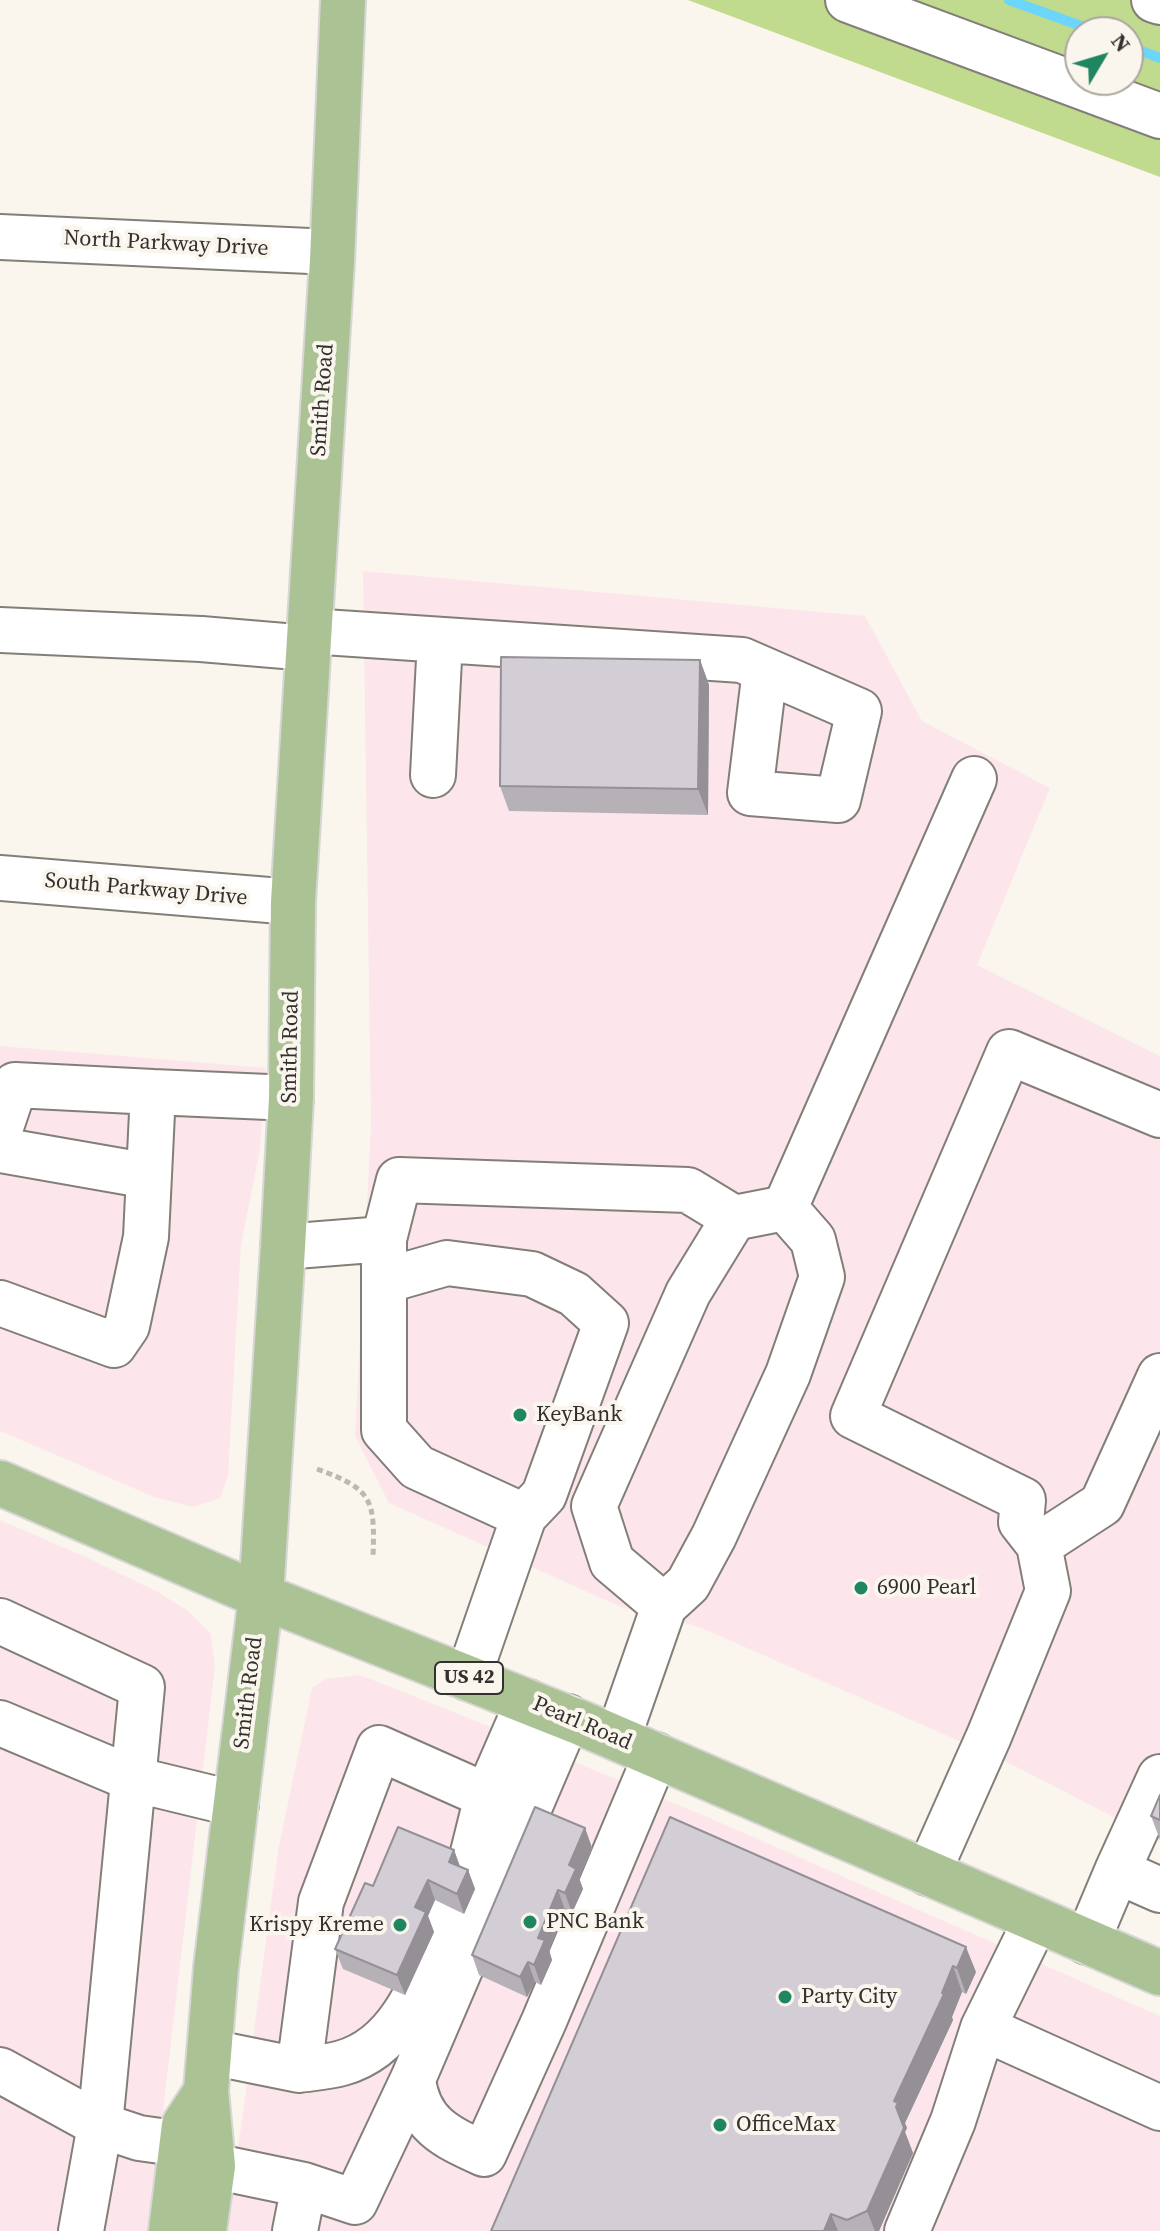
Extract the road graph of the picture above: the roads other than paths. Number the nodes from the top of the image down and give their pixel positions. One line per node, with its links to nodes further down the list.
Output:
1 (343, 0): 7 (main road, Smith Road)
2 (848, 0): 5 (street)
3 (1154, 0): 4 (street)
4 (1160, 2)
5 (1160, 116)
6 (0, 237): 7 (street, North Parkway Drive)
7 (332, 252): 9 (main road, Smith Road)
8 (0, 630): 9 (street)
9 (309, 640): 10 (street); 15 (main road, Smith Road)
10 (440, 640): 11 (street); 12 (street)
11 (765, 670)
12 (433, 775)
13 (974, 779): 22 (street)
14 (0, 878): 15 (street, South Parkway Drive)
15 (293, 902): 17 (main road, Smith Road)
16 (153, 1092): 17 (street); 19 (street); 21 (street)
17 (291, 1098): 24 (main road, Smith Road)
18 (1160, 1115): 30 (street)
19 (0, 1130)
20 (0, 1150): 21 (street)
21 (149, 1176): 26 (street)
22 (785, 1208): 23 (street); 32 (street)
23 (734, 1218): 25 (street); 32 (street)
24 (283, 1247): 25 (street); 31 (main road, Smith Road)
25 (384, 1260): 29 (street); 29 (street)
26 (0, 1303)
27 (1160, 1376): 30 (street)
28 (0, 1483): 31 (main road, Pearl Road / US 42)
29 (524, 1516): 34 (street)
30 (1028, 1523): 45 (street)
31 (261, 1596): 34 (main road, Pearl Road / US 42); 42 (main road, Smith Road)
32 (664, 1606): 38 (street)
33 (0, 1621): 40 (street)
34 (468, 1678): 35 (main road, Pearl Road / US 42)
35 (528, 1702): 36 (main road, Pearl Road / US 42); 41 (street)
36 (568, 1717): 38 (main road, Pearl Road / US 42); 55 (street)
37 (0, 1723): 40 (street)
38 (637, 1747): 43 (street); 45 (main road, Pearl Road / US 42)
39 (1160, 1777): 44 (street)
40 (133, 1779): 42 (street); 57 (street)
41 (487, 1796): 53 (street); 53 (street)
42 (236, 1804): 54 (main road, Smith Road)
43 (622, 1834): 50 (street); 50 (street)
44 (1117, 1871): 46 (street); 48 (street)
45 (928, 1873): 47 (main road, Pearl Road / US 42)
46 (1160, 1890)
47 (1036, 1920): 48 (main road, Pearl Road / US 42); 51 (street)
48 (1087, 1942): 49 (main road, Pearl Road / US 42)
49 (1160, 1973)
50 (543, 1987): 58 (street)
51 (983, 2028): 56 (street); 66 (street)
52 (0, 2070): 57 (street)
53 (299, 2070): 54 (street)
54 (208, 2071): 59 (main road, Smith Road)
55 (413, 2079): 58 (street); 60 (street)
56 (1160, 2108)
57 (100, 2125): 59 (street); 62 (street)
58 (451, 2139): 60 (street)
59 (197, 2155): 61 (street); 63 (main road, Smith Road); 64 (main road, Smith Road)
60 (369, 2172): 61 (street)
61 (304, 2185): 65 (street)
62 (81, 2231)
63 (171, 2231)
64 (204, 2231)
65 (295, 2231)
66 (907, 2231)

